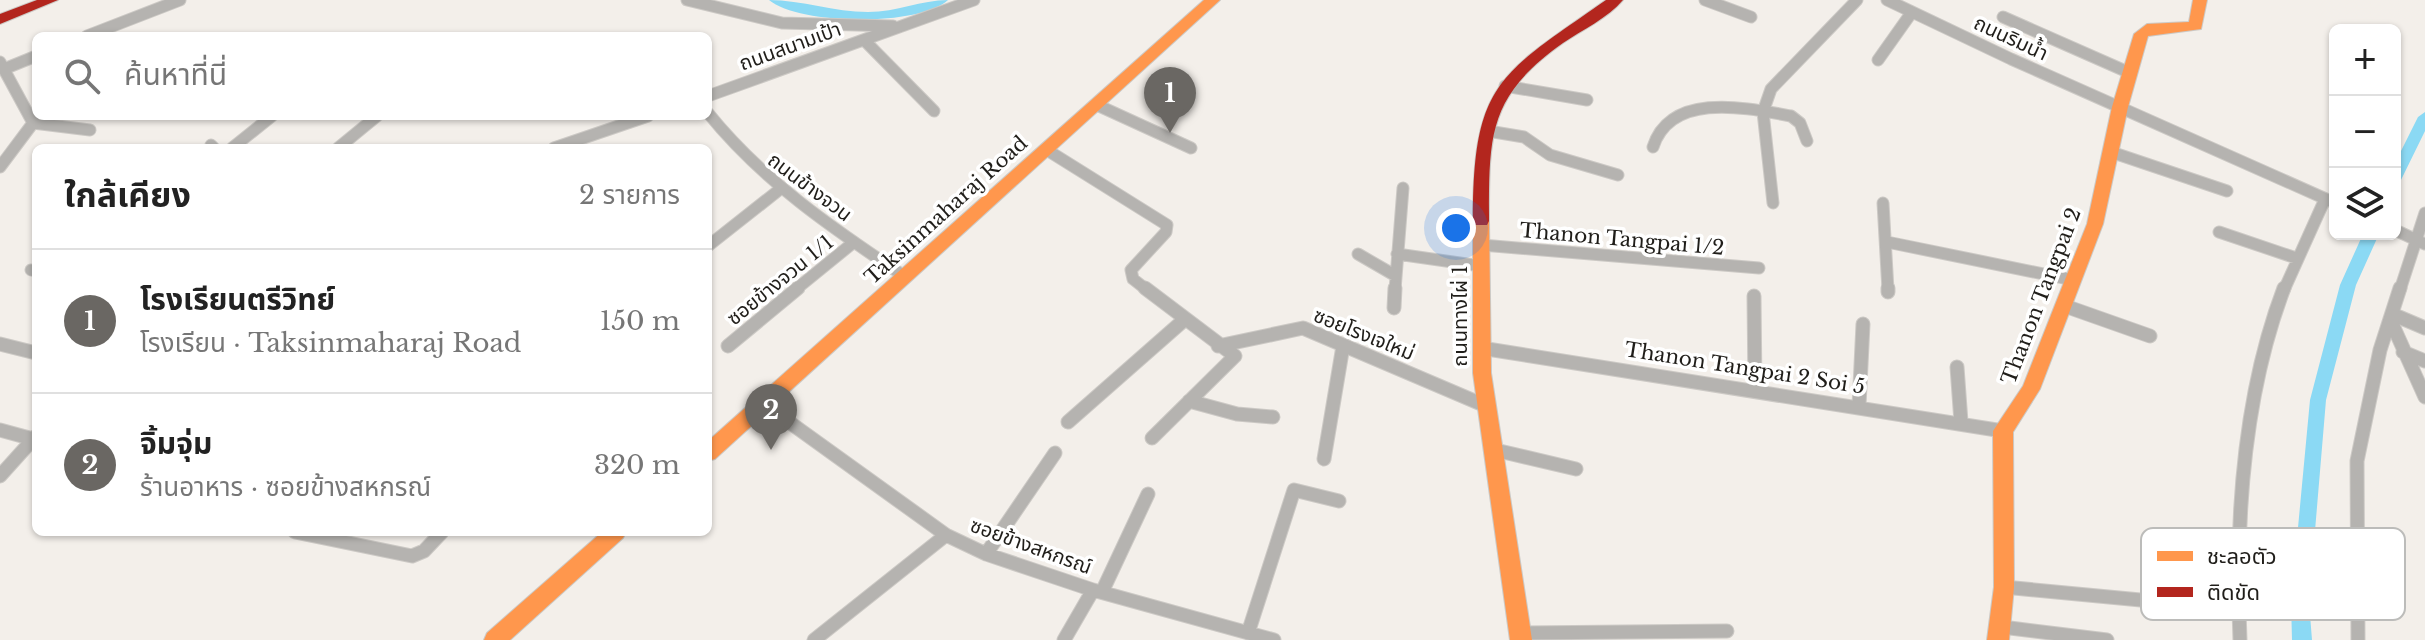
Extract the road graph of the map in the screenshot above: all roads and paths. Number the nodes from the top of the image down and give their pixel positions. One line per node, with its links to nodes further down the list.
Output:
1 (27, 0): 12 (street)
2 (51, 0): 16 (street)
3 (180, 0): 18 (street)
4 (687, 0): 17 (street)
5 (974, 0): 17 (street, ถนนสนามเป้า)
6 (1213, 0): 27 (street, Taksinmaharaj Road)
7 (1616, 0): 24 (street, ถนนทางไผ่ 1)
8 (1705, 0): 14 (street)
9 (1857, 0): 30 (street)
10 (1887, 0): 13 (street, ถนนริมน้ำ)
11 (2200, 0): 23 (street, Thanon Tangpai 2)
12 (0, 11)
13 (1912, 12): 21 (street); 28 (street, ถนนริมน้ำ)
14 (1751, 17)
15 (2003, 17): 23 (street)
16 (0, 19)
17 (907, 25): 19 (street, ถนนสนามเป้า)
18 (97, 32)
19 (865, 41): 25 (street, ถนนสนามเป้า); 29 (street)
20 (32, 57): 22 (street)
21 (1878, 60)
22 (2, 65): 36 (street)
23 (2130, 73): 28 (street, Thanon Tangpai 2)
24 (1505, 86): 26 (street); 39 (street, ถนนทางไผ่ 1)
25 (712, 94)
26 (1587, 100)
27 (1097, 105): 45 (street); 46 (street, Taksinmaharaj Road)
28 (2120, 107): 47 (street, Thanon Tangpai 2); 53 (street, ถนนริมน้ำ)
29 (934, 111)
30 (1763, 112): 40 (street); 44 (street); 54 (street)
31 (712, 118): 51 (street, ถนนข้างจวน)
32 (267, 120): 41 (street)
33 (372, 120): 42 (street)
34 (604, 120): 37 (street)
35 (636, 120): 37 (street)
36 (33, 123): 38 (street); 48 (street)
37 (609, 129): 43 (street)
38 (90, 130)
39 (1488, 131): 49 (street); 63 (street, ถนนทางไผ่ 1)
40 (1807, 141)
41 (237, 144)
42 (343, 144)
43 (566, 144)
44 (1653, 147)
45 (1191, 148)
46 (1047, 150): 69 (street, Taksinmaharaj Road); 77 (street)
47 (2111, 152): 52 (street); 71 (street, Thanon Tangpai 2)
48 (0, 167)
49 (1618, 175)
50 (1403, 188): 65 (street)
51 (779, 190): 60 (street, ถนนข้างจวน); 62 (street)
52 (2227, 191)
53 (2329, 201)
54 (1773, 203)
55 (1883, 203): 61 (street)
56 (2329, 203): 66 (street)
57 (2425, 213): 59 (street)
58 (2219, 232): 66 (street)
59 (2410, 237): 76 (street)
60 (854, 242): 69 (street, ถนนข้างจวน); 82 (street, ซอยข้างจวน 1/1)
61 (1887, 242): 71 (street); 72 (street)
62 (712, 243)
63 (1482, 245): 67 (street, ถนนทางไผ่ 1); 68 (street, Thanon Tangpai 1/2)
64 (1358, 254): 70 (street)
65 (1397, 254): 67 (street); 70 (street)
66 (2296, 258): 112 (street)
67 (1481, 266): 85 (street, ถนนทางไผ่ 1)
68 (1759, 268)
69 (904, 276): 93 (street, Taksinmaharaj Road)
70 (1396, 276): 75 (street)
71 (2073, 280): 74 (street, Thanon Tangpai 2)
72 (1888, 292)
73 (1754, 296): 90 (street)
74 (2065, 306): 80 (street); 100 (street, Thanon Tangpai 2)
75 (1394, 308)
76 (2391, 317): 79 (street); 87 (street); 113 (street)
77 (1184, 320): 83 (street); 97 (street)
78 (1863, 324): 95 (street)
79 (2425, 328)
80 (2150, 336)
81 (0, 344): 86 (street)
82 (728, 346)
83 (1218, 346): 84 (street, ซอยโรงเจใหม่); 92 (street)
84 (1343, 346): 94 (street, ซอยโรงเจใหม่); 107 (street)
85 (1481, 348): 90 (street, Thanon Tangpai 2 Soi 5); 94 (street, ถนนทางไผ่ 1)
86 (32, 352)
87 (2403, 352): 88 (street); 91 (street)
88 (2425, 361)
89 (1957, 367): 98 (street)
90 (1755, 390): 95 (street, Thanon Tangpai 2 Soi 5)
91 (2425, 397)
92 (1189, 401): 96 (street); 102 (street)
93 (764, 404): 105 (street, Taksinmaharaj Road); 114 (street, ซอยข้างสหกรณ์)
94 (1486, 406): 104 (street, ถนนทางไผ่ 1)
95 (1859, 406): 98 (street, Thanon Tangpai 2 Soi 5)
96 (1273, 417)
97 (1068, 422)
98 (1961, 422): 100 (street, Thanon Tangpai 2 Soi 5)
99 (0, 430): 101 (street)
100 (2003, 431): 119 (street)
101 (32, 437)
102 (1152, 438)
103 (32, 441): 109 (street)
104 (1491, 449): 108 (street); 127 (street, ถนนทางไผ่ 1)
105 (712, 450)
106 (1055, 453): 118 (street)
107 (1324, 459)
108 (1576, 469)
109 (0, 476)
110 (1148, 494): 120 (street)
111 (1339, 501): 125 (street)
112 (2241, 528)
113 (2357, 528)
114 (946, 535): 118 (street, ซอยข้างสหกรณ์); 129 (street)
115 (314, 536): 116 (street)
116 (438, 536)
117 (612, 536): 128 (street)
118 (986, 554): 120 (street, ซอยข้างสหกรณ์)
119 (2004, 587): 121 (street); 126 (street)
120 (1098, 591): 125 (street, ซอยข้างสหกรณ์); 130 (street)
121 (2141, 600)
122 (2239, 620): 133 (street)
123 (2358, 620): 134 (street)
124 (1727, 631): 127 (street)
125 (1248, 633): 131 (street, ซอยข้างสหกรณ์)
126 (2000, 633): 132 (street)
127 (1520, 636)
128 (495, 640)
129 (814, 640)
130 (1064, 640)
131 (1274, 640)
132 (2107, 640)
133 (2240, 640)
134 (2358, 640)

